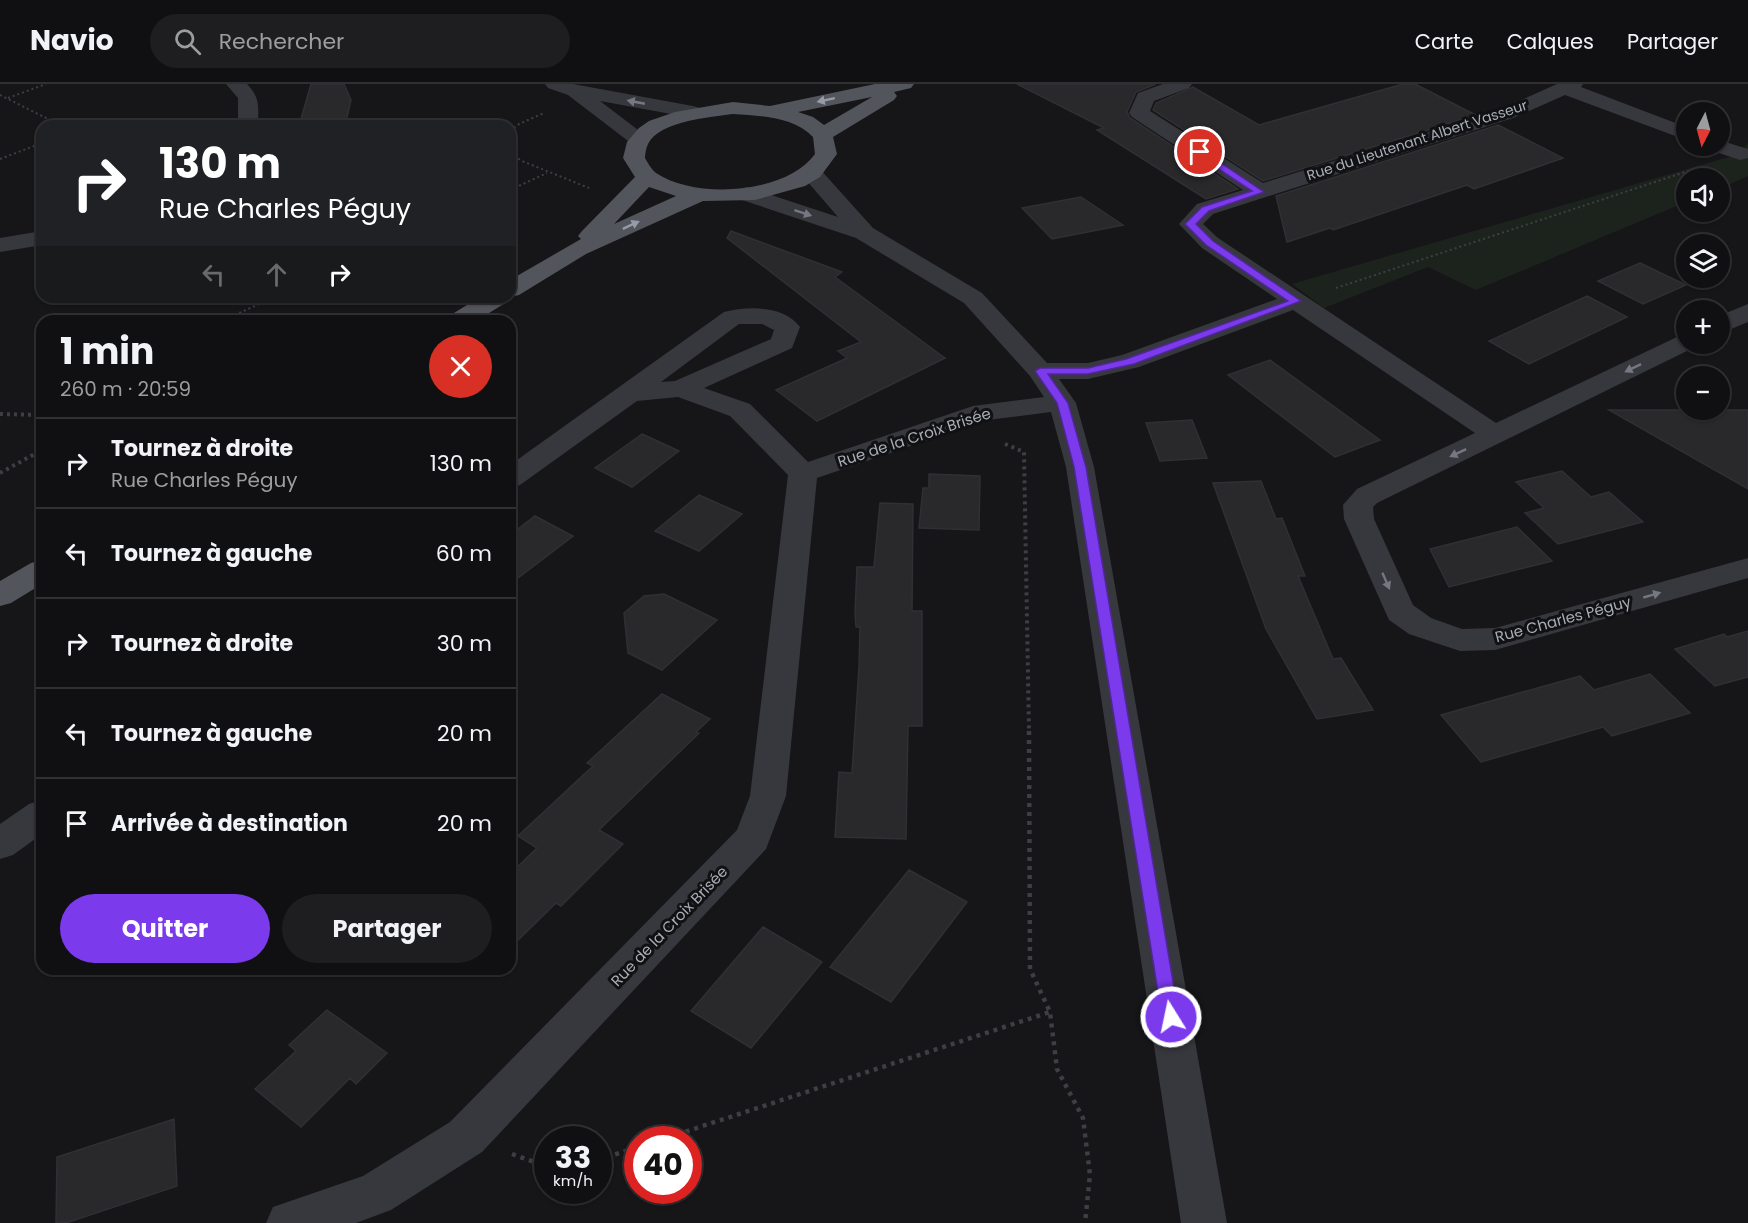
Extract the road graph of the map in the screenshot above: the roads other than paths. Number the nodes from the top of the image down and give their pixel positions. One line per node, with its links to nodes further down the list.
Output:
1 (236, 84): 8 (street)
2 (906, 84): 6 (main road, one-way to 6); 10 (main road)
3 (1182, 84): 16 (street)
4 (1568, 86): 9 (street); 16 (street, Rue du Lieutenant Albert Vasseur)
5 (563, 87): 7 (street, one-way to 5); 11 (street)
6 (772, 111): 7 (main road); 10 (main road)
7 (693, 112): 11 (main road)
8 (248, 120)
9 (1676, 130)
10 (822, 135): 14 (main road)
11 (639, 140): 15 (main road)
12 (1730, 151): 13 (street)
13 (1740, 154)
14 (811, 173): 18 (main road); 19 (street)
15 (647, 177): 17 (main road); 22 (main road)
16 (1260, 192): 24 (street, Rue du Lieutenant Albert Vasseur)
17 (700, 194): 18 (main road); 22 (main road, one-way to 17)
18 (747, 194): 19 (street, one-way to 19)
19 (864, 233): 30 (street)
20 (36, 239): 21 (street)
21 (0, 245)
22 (578, 249): 23 (main road)
23 (516, 286)
24 (1296, 301): 30 (street); 34 (street)
25 (488, 303): 27 (main road)
26 (1748, 312): 28 (street)
27 (468, 315)
28 (1730, 321)
29 (1676, 347): 34 (street, Rue Charles Péguy, one-way to 34)
30 (1040, 371): 33 (street)
31 (680, 389): 32 (street); 32 (street); 35 (street)
32 (630, 393): 36 (street)
33 (1062, 403): 35 (street, Rue de la Croix Brisée); 43 (street)
34 (1496, 435): 37 (street, Rue Charles Péguy, one-way to 37)
35 (803, 473): 42 (street, Rue de la Croix Brisée)
36 (516, 475)
37 (1748, 568)
38 (36, 574): 39 (main road)
39 (0, 595)
40 (36, 818): 41 (street)
41 (0, 844)
42 (289, 1223)
43 (1204, 1223)

